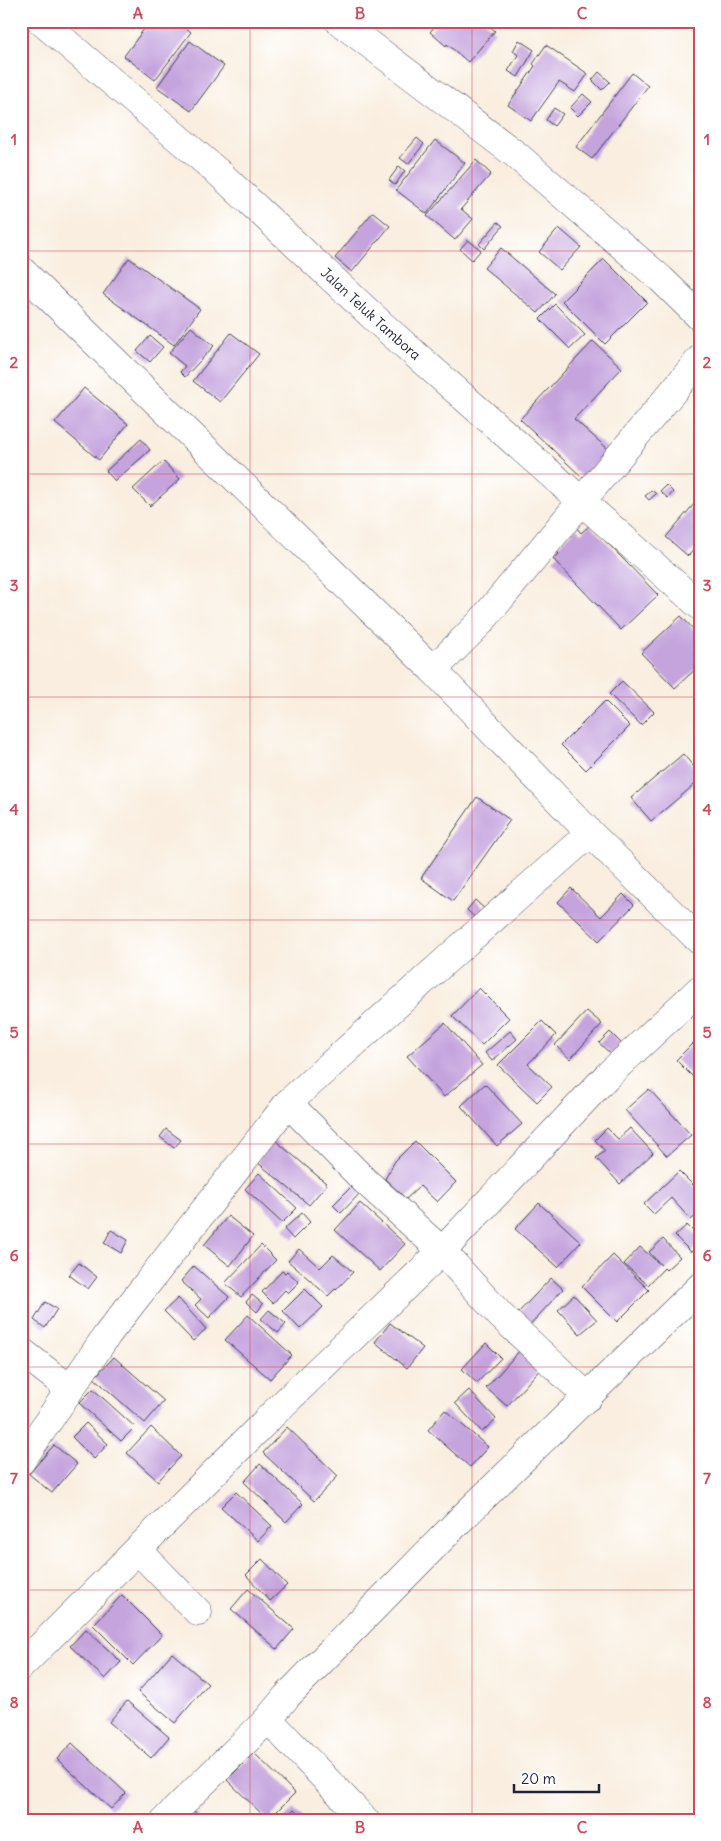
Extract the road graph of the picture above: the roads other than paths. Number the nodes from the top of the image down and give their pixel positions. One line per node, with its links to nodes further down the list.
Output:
1 (41, 21): 6 (street, Jalan Teluk Tambora)
2 (339, 21): 4 (street)
3 (21, 270): 8 (street)
4 (700, 317)
5 (700, 359): 6 (street)
6 (581, 501): 7 (street, Jalan Teluk Tambora); 8 (street)
7 (700, 606)
8 (433, 670): 9 (street)
9 (590, 833): 10 (street); 12 (street)
10 (700, 941)
11 (700, 989): 13 (street)
12 (288, 1103): 13 (street); 16 (street)
13 (442, 1251): 17 (street); 19 (street)
14 (700, 1287): 17 (street)
15 (21, 1351): 16 (street)
16 (70, 1389): 18 (street)
17 (588, 1397): 22 (street)
18 (21, 1461)
19 (138, 1550): 20 (street); 21 (street)
20 (198, 1612)
21 (21, 1666)
22 (268, 1719): 23 (street); 24 (street)
23 (165, 1820)
24 (364, 1820)

